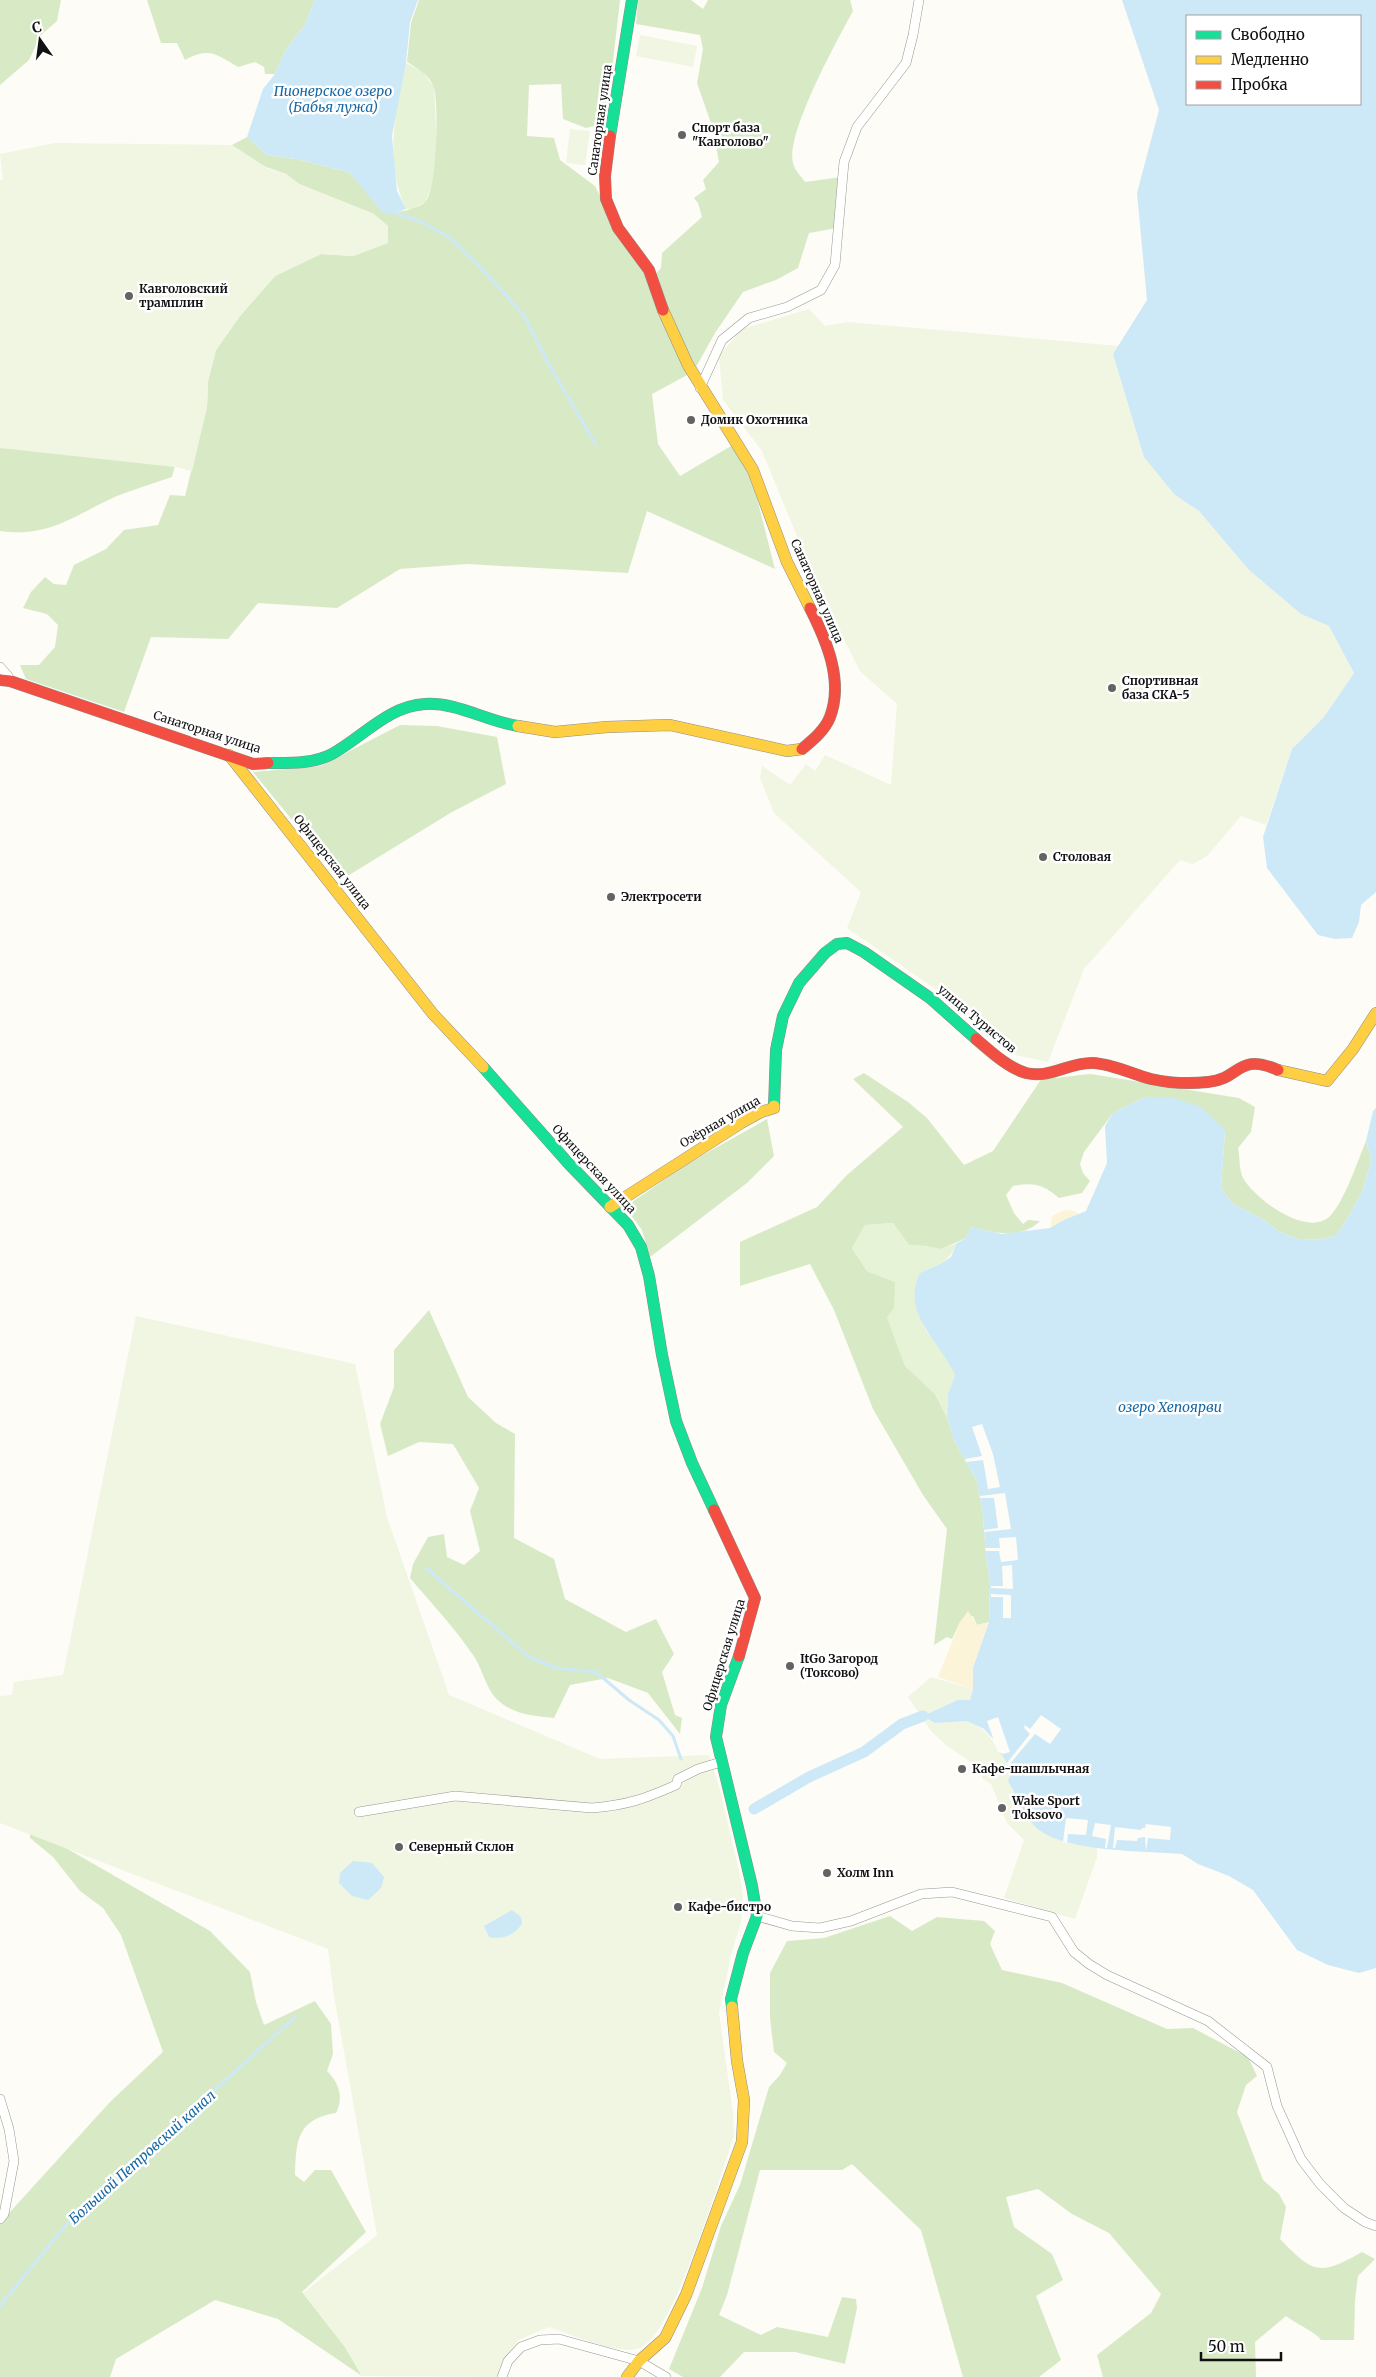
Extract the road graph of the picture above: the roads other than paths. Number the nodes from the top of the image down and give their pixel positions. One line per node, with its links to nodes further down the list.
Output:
1 (632, 0): 3 (street, Санаторная улица)
2 (919, 0): 3 (street)
3 (700, 388): 6 (street, Санаторная улица)
4 (0, 667): 5 (street)
5 (5, 680): 6 (street, Санаторная улица)
6 (229, 755): 9 (street, Офицерская улица)
7 (828, 950): 8 (street, улица Туристов); 9 (street, Озёрная улица)
8 (1376, 1013)
9 (610, 1206): 10 (street, Офицерская улица)
10 (722, 1768): 11 (street); 12 (street, Офицерская улица)
11 (360, 1812)
12 (757, 1916): 15 (street); 16 (street)
13 (0, 2099): 14 (street)
14 (0, 2219)
15 (1376, 2226)
16 (639, 2361): 17 (street); 18 (street); 19 (street)
17 (502, 2377)
18 (628, 2377)
19 (666, 2377)

